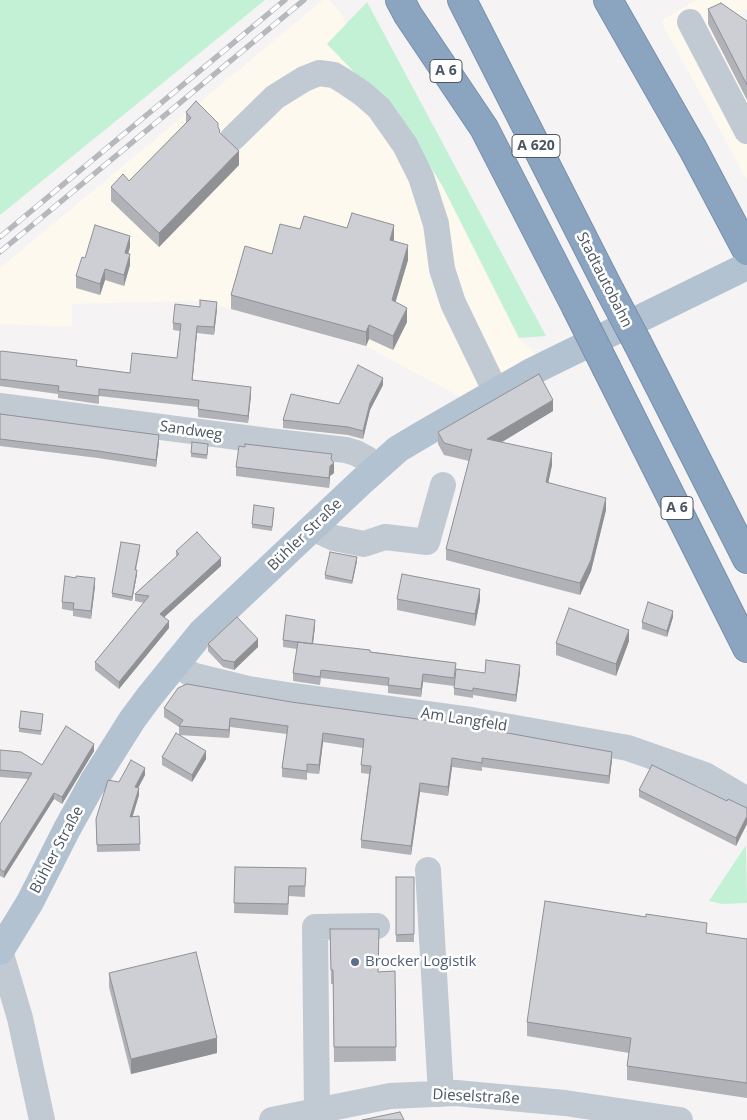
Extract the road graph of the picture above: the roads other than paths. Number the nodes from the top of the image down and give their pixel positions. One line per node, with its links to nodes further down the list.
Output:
1 (462, 0): 14 (highway, Stadtautobahn / A 620, bridge)
2 (608, 0): 7 (highway)
3 (413, 5): 15 (highway, A 6, bridge)
4 (690, 22): 5 (street)
5 (747, 131)
6 (233, 138): 9 (street)
7 (747, 251)
8 (747, 266): 9 (main road, Bühler Straße)
9 (496, 392): 11 (main road, Bühler Straße)
10 (0, 406): 11 (street, Sandweg)
11 (376, 468): 13 (main road, Bühler Straße)
12 (443, 485): 13 (street)
13 (312, 528): 16 (main road, Bühler Straße)
14 (747, 559)
15 (747, 648)
16 (176, 662): 17 (street, Am Langfeld); 20 (main road, Bühler Straße)
17 (747, 800)
18 (428, 870): 21 (street)
19 (377, 926): 22 (street)
20 (0, 951): 23 (street)
21 (441, 1094): 22 (street, Dieselstraße); 25 (street, Dieselstraße)
22 (317, 1111): 24 (street, Dieselstraße)
23 (42, 1120)
24 (272, 1120)
25 (680, 1120)

